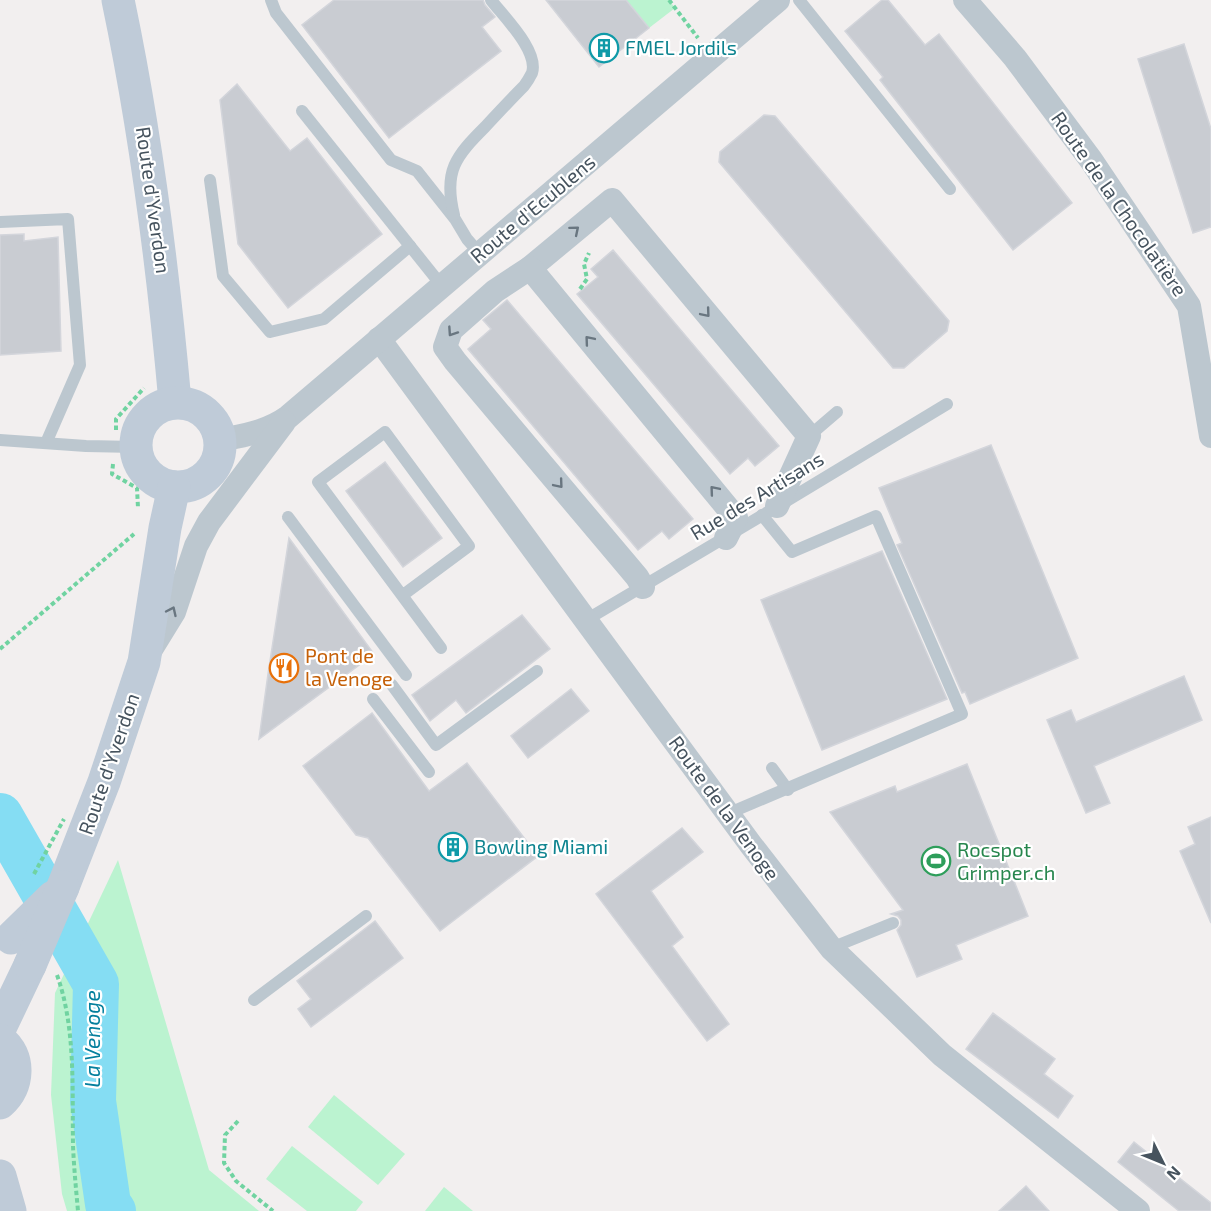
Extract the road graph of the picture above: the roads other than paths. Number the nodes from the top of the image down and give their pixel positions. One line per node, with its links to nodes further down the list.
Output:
1 (118, 0): 17 (main road, Route d'Yverdon)
2 (271, 0): 10 (lane)
3 (491, 0): 10 (lane)
4 (778, 0): 13 (street, Route d'Ecublens)
5 (800, 0): 9 (lane)
6 (965, 0): 22 (street, Route de la Chocolatière)
7 (302, 111): 12 (lane)
8 (210, 180): 12 (lane)
9 (950, 189)
10 (455, 219): 13 (lane)
11 (0, 222): 25 (lane)
12 (410, 246): 15 (lane)
13 (480, 254): 15 (street, Route d'Ecublens)
14 (530, 268): 21 (street, one-way to 21); 30 (street, one-way to 14); 31 (street, one-way to 31)
15 (442, 286): 16 (street, Route d'Ecublens)
16 (379, 339): 20 (street, Route d'Ecublens); 33 (street, Route de la Venoge)
17 (175, 402): 24 (main road); 26 (main road)
18 (947, 404): 28 (lane, Rue des Artisans)
19 (837, 412): 21 (lane)
20 (288, 417): 24 (street, Route d'Ecublens); 35 (street, Route d'Ecublens, one-way to 20)
21 (809, 436): 28 (street)
22 (1211, 436)
23 (0, 440): 25 (lane)
24 (220, 440): 27 (main road)
25 (46, 443): 26 (lane)
26 (125, 447): 27 (main road)
27 (174, 487): 35 (main road, Route d'Yverdon)
28 (769, 511): 30 (lane, Rue des Artisans); 42 (lane)
29 (288, 517): 37 (lane)
30 (726, 538): 31 (lane, Rue des Artisans)
31 (643, 586): 33 (lane, Rue des Artisans)
32 (403, 595): 32 (lane); 34 (lane)
33 (586, 620): 43 (street, Route de la Venoge)
34 (441, 648)
35 (144, 662): 44 (main road, Route d'Yverdon)
36 (537, 671): 38 (lane)
37 (406, 675)
38 (392, 685)
39 (374, 699): 41 (lane)
40 (772, 768): 42 (lane)
41 (429, 772)
42 (788, 789): 43 (lane)
43 (727, 814): 48 (street, Route de la Venoge)
44 (63, 887): 47 (main road, bridge); 50 (main road, Route d'Yverdon, bridge)
45 (366, 916): 49 (lane)
46 (893, 923): 48 (lane)
47 (5, 944)
48 (831, 948): 55 (street, Route de la Venoge)
49 (254, 1000)
50 (0, 1028)
51 (0, 1040): 52 (main road)
52 (0, 1103)
53 (0, 1176): 54 (main road)
54 (10, 1211)
55 (1138, 1211)

